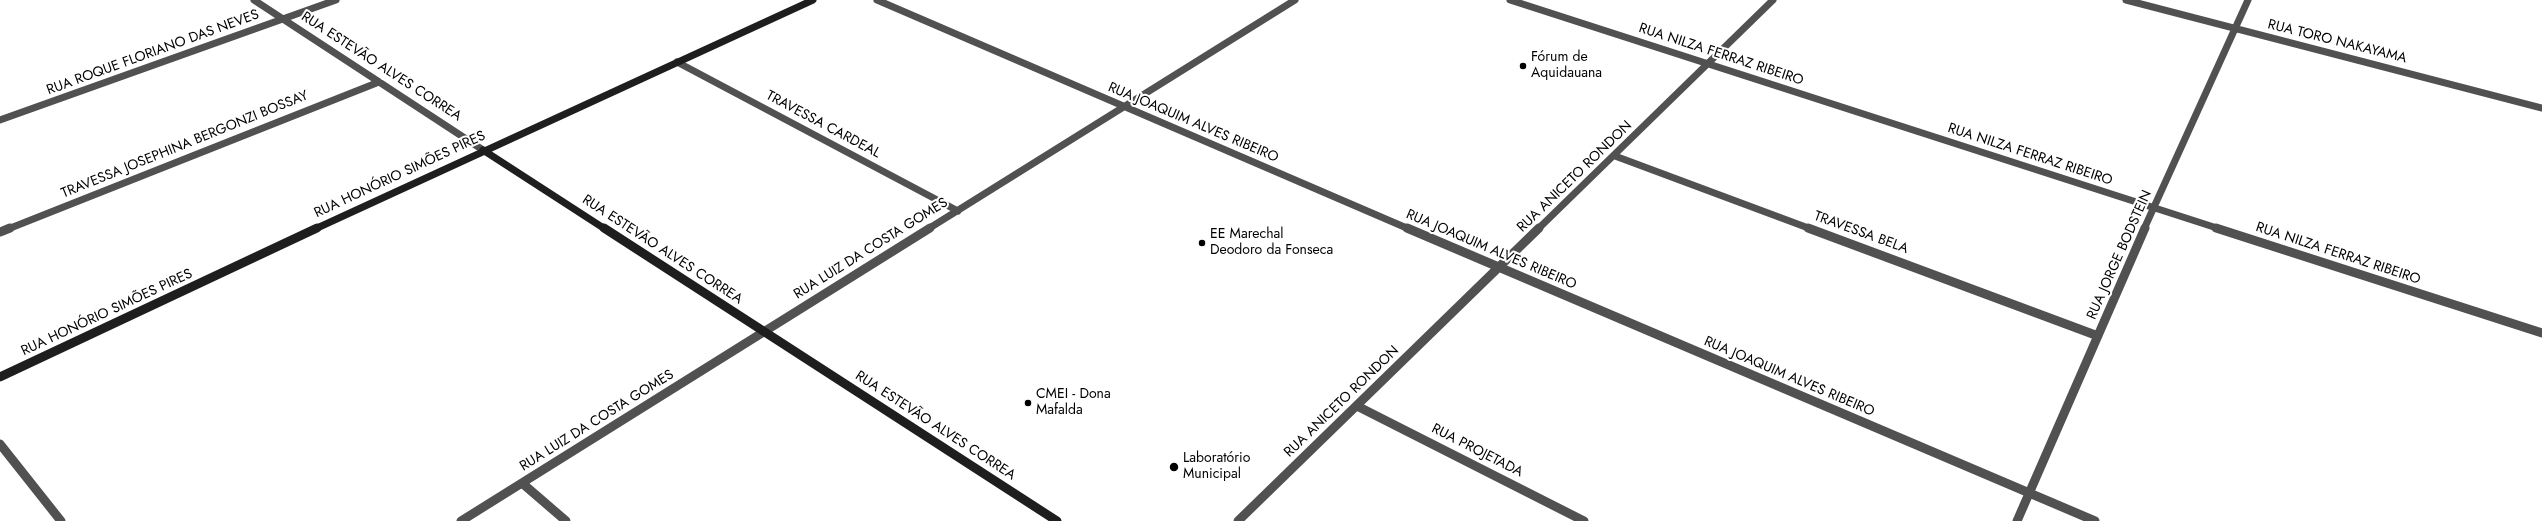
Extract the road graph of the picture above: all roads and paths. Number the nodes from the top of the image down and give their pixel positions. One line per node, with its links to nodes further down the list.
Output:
1 (254, 0): 10 (street, RUA ESTEVÃO ALVES CORREA)
2 (336, 0): 10 (street, RUA ROQUE FLORIANO DAS NEVES)
3 (813, 0): 12 (main road, RUA HONÓRIO SIMÕES PIRES)
4 (877, 0): 15 (street, RUA JOAQUIM ALVES RIBEIRO)
5 (1295, 0): 15 (street, RUA LUIZ DA COSTA GOMES)
6 (1510, 0): 13 (street, RUA NILZA FERRAZ RIBEIRO)
7 (1773, 0): 13 (street, RUA ANICETO RONDON)
8 (2126, 0): 11 (street, RUA TORO NAKAYAMA)
9 (2248, 0): 11 (street, RUA JORGE BODSTEIN)
10 (283, 19): 14 (street, RUA ESTEVÃO ALVES CORREA); 17 (street, RUA ROQUE FLORIANO DAS NEVES)
11 (2235, 29): 16 (street, RUA TORO NAKAYAMA); 20 (street, RUA JORGE BODSTEIN)
12 (677, 62): 18 (main road, RUA HONÓRIO SIMÕES PIRES); 21 (street, TRAVESSA CARDEAL)
13 (1709, 64): 19 (street, RUA ANICETO RONDON); 20 (street, RUA NILZA FERRAZ RIBEIRO)
14 (379, 82): 18 (street, RUA ESTEVÃO ALVES CORREA); 22 (street, TRAVESSA JOSEPHINA BERGONZI BOSSAY)
15 (1123, 107): 21 (street, RUA LUIZ DA COSTA GOMES); 23 (street, RUA JOAQUIM ALVES RIBEIRO)
16 (2542, 108)
17 (0, 120)
18 (483, 150): 24 (main road, RUA ESTEVÃO ALVES CORREA); 27 (main road, RUA HONÓRIO SIMÕES PIRES)
19 (1615, 156): 23 (street, RUA ANICETO RONDON); 26 (street, TRAVESSA BELA)
20 (2153, 209): 25 (street, RUA NILZA FERRAZ RIBEIRO); 26 (street, RUA JORGE BODSTEIN)
21 (958, 211): 24 (street, RUA LUIZ DA COSTA GOMES)
22 (0, 232)
23 (1500, 268): 28 (street, RUA ANICETO RONDON); 31 (street, RUA JOAQUIM ALVES RIBEIRO)
24 (764, 332): 30 (street, RUA LUIZ DA COSTA GOMES); 35 (main road, RUA ESTEVÃO ALVES CORREA)
25 (2542, 333)
26 (2098, 336): 31 (street, RUA JORGE BODSTEIN)
27 (0, 377)
28 (1357, 406): 36 (street, RUA ANICETO RONDON); 37 (street, RUA PROJETADA)
29 (0, 444): 32 (street)
30 (522, 483): 33 (street, RUA LUIZ DA COSTA GOMES); 34 (street)
31 (2030, 493): 38 (street, RUA JORGE BODSTEIN); 39 (street, RUA JOAQUIM ALVES RIBEIRO)
32 (61, 521)
33 (461, 521)
34 (566, 521)
35 (1057, 521)
36 (1238, 521)
37 (1584, 521)
38 (2018, 521)
39 (2095, 521)

